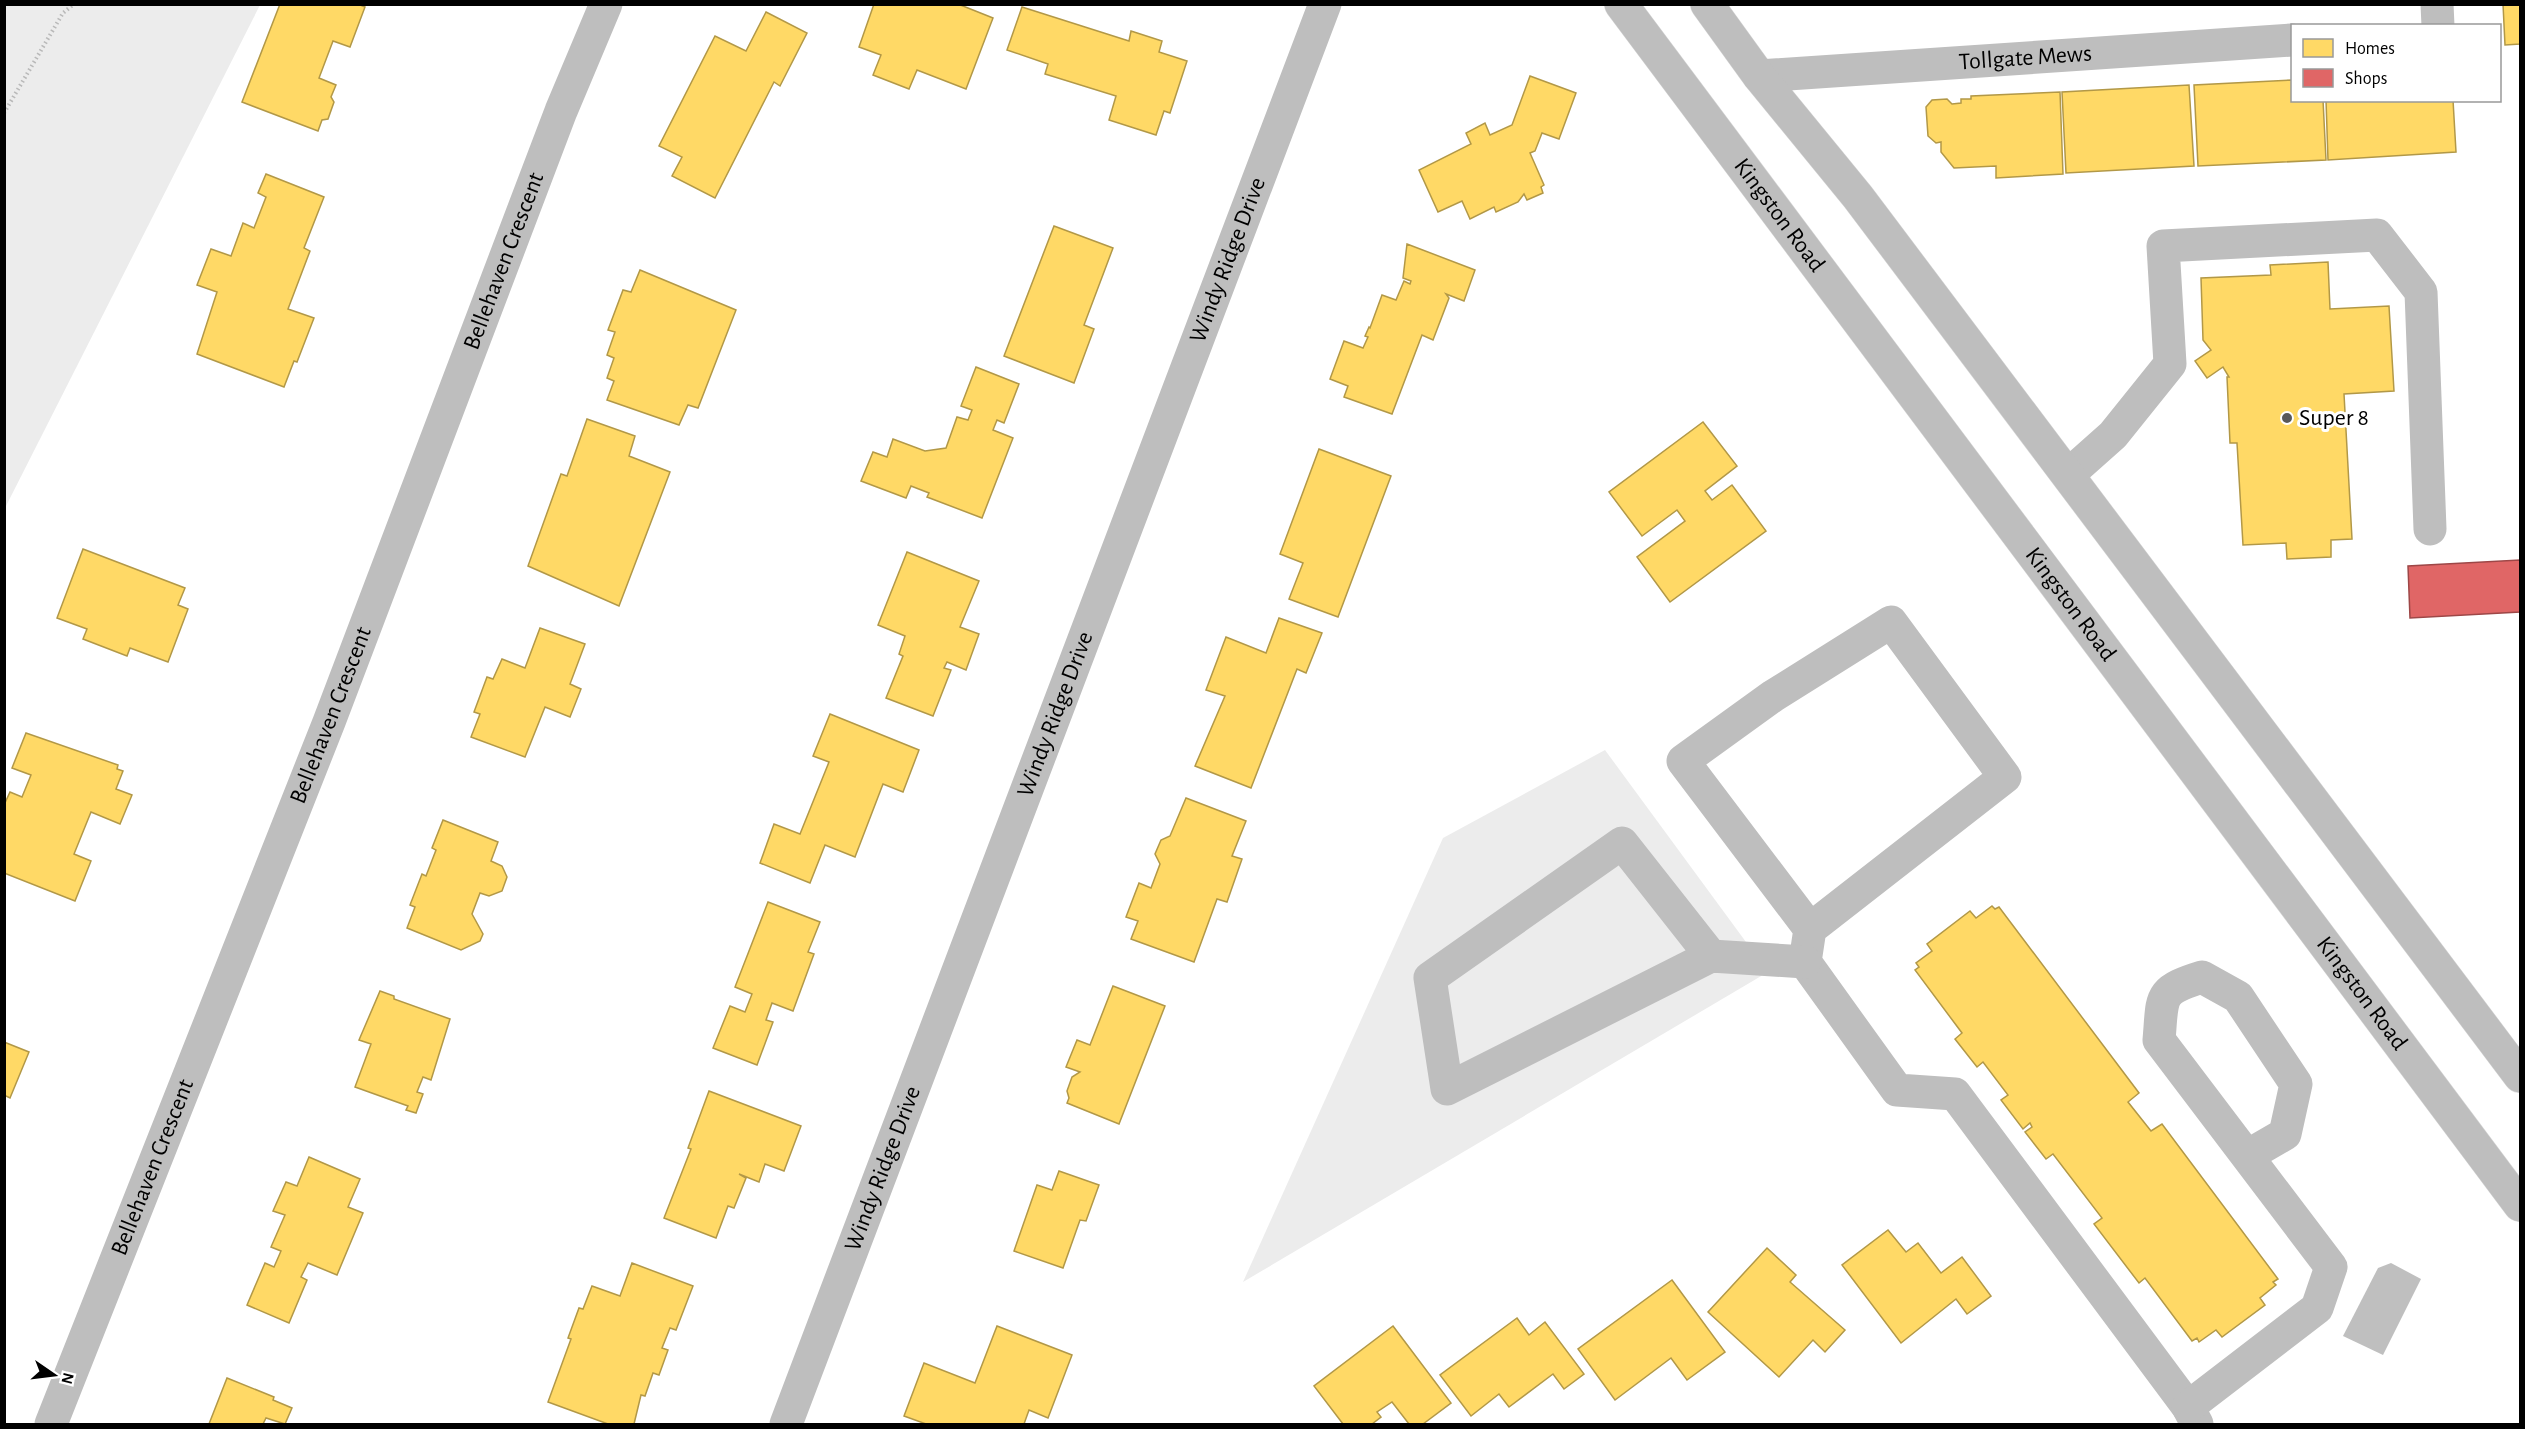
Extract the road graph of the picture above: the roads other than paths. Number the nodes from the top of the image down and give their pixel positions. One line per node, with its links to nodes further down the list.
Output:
1 (606, 4): 18 (street, Bellehaven Crescent)
2 (1325, 4): 19 (street, Windy Ridge Drive)
3 (1621, 4): 16 (street, Kingston Road)
4 (1707, 4): 8 (street)
5 (2437, 4): 6 (street)
6 (2438, 24)
7 (2291, 40): 8 (street, Tollgate Mews)
8 (1759, 76): 9 (street)
9 (2068, 475): 10 (street); 14 (street)
10 (2430, 530)
11 (1810, 929): 11 (street); 13 (street)
12 (1711, 956): 12 (street); 13 (street)
13 (1805, 962): 17 (street)
14 (2520, 1076)
15 (2247, 1156): 15 (street); 17 (street)
16 (2520, 1205)
17 (2192, 1416)
18 (51, 1425)
19 (786, 1425)

